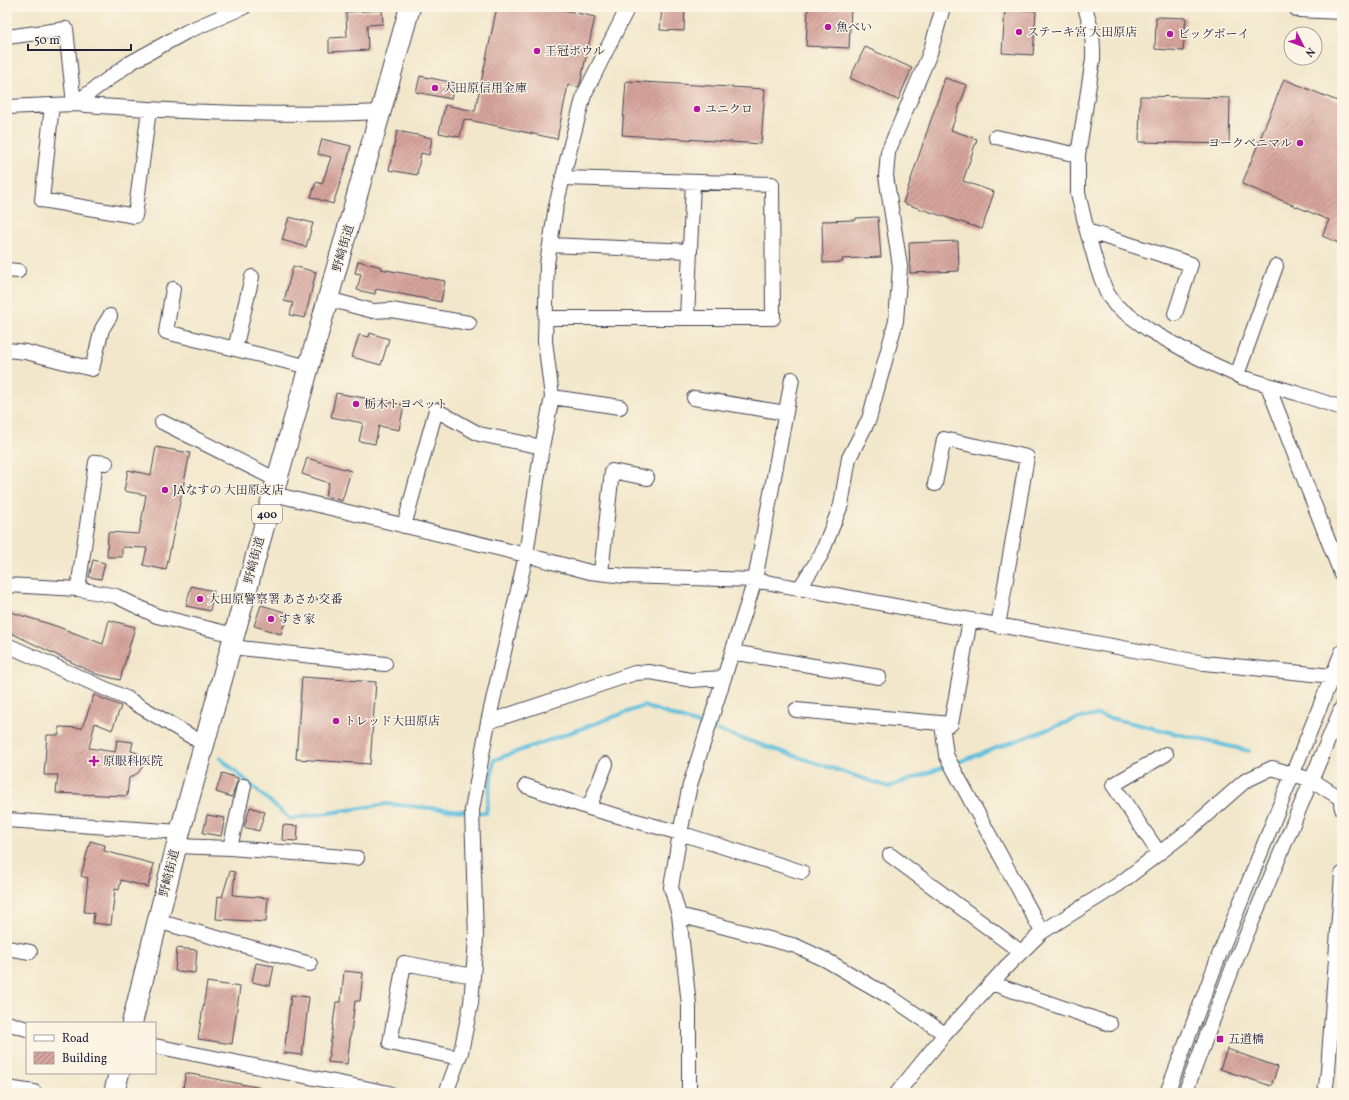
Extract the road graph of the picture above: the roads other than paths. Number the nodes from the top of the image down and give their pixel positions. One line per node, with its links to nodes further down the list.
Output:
1 (244, 7): 9 (street)
2 (410, 7): 13 (highway, 野崎街道 / 400)
3 (628, 7): 16 (street)
4 (943, 7): 53 (street)
5 (1085, 7): 15 (street)
6 (1299, 7): 7 (highway)
7 (1342, 9)
8 (7, 37): 9 (street)
9 (74, 104): 10 (street); 12 (street)
10 (52, 105): 11 (street); 12 (street)
11 (7, 107)
12 (149, 110): 13 (street)
13 (382, 112): 24 (highway, 野崎街道 / 400)
14 (996, 137): 15 (street)
15 (1078, 156): 18 (street)
16 (563, 178): 17 (street); 19 (street)
17 (693, 182): 20 (street); 28 (street)
18 (1087, 231): 25 (street); 33 (street)
19 (550, 245): 20 (street); 27 (street)
20 (690, 251): 28 (street)
21 (1276, 266): 33 (street)
22 (252, 277): 30 (street)
23 (173, 289): 30 (street)
24 (328, 299): 29 (street); 32 (highway, 野崎街道 / 400)
25 (1175, 314)
26 (110, 316): 31 (street)
27 (546, 318): 28 (street); 36 (street)
28 (687, 318)
29 (468, 323)
30 (234, 349): 32 (street)
31 (7, 350)
32 (309, 367): 46 (highway, 野崎街道 / 400)
33 (1237, 375): 35 (street)
34 (792, 379): 40 (street)
35 (1268, 386): 39 (street); 50 (street)
36 (552, 397): 38 (street); 42 (street)
37 (694, 398): 40 (street)
38 (620, 407)
39 (1342, 408)
40 (786, 413): 51 (street)
41 (162, 422): 46 (street)
42 (542, 447): 47 (street); 48 (street)
43 (106, 463): 54 (street)
44 (648, 478): 49 (street)
45 (935, 484): 56 (street)
46 (275, 487): 47 (street); 57 (highway, 野崎街道 / 400)
47 (404, 526): 48 (street)
48 (526, 555): 49 (street); 67 (street)
49 (601, 573): 51 (street)
50 (1342, 576)
51 (755, 580): 53 (street); 59 (street)
52 (7, 585): 54 (street)
53 (799, 589): 55 (street)
54 (78, 590): 57 (street)
55 (970, 620): 56 (street); 68 (street)
56 (998, 626): 63 (street)
57 (232, 641): 61 (street); 69 (highway, 野崎街道 / 400)
58 (7, 645): 69 (street)
59 (732, 652): 62 (street); 64 (street)
60 (1342, 652): 63 (street)
61 (385, 664)
62 (879, 677)
63 (1337, 677): 72 (street)
64 (723, 678): 67 (street); 79 (street)
65 (1342, 707): 73 (street)
66 (796, 710): 68 (street)
67 (488, 722): 95 (street)
68 (942, 724): 89 (street)
69 (204, 744): 80 (highway, 野崎街道 / 400)
70 (1166, 754): 82 (street)
71 (606, 764): 76 (street)
72 (1292, 773): 73 (street); 82 (street); 112 (street)
73 (1312, 780): 77 (street); 113 (street)
74 (244, 786): 81 (street)
75 (526, 786): 76 (street)
76 (589, 808): 79 (street)
77 (1342, 809)
78 (7, 820): 80 (street)
79 (680, 832): 85 (street); 87 (street)
80 (178, 839): 81 (street); 88 (highway, 野崎街道 / 400)
81 (230, 848): 84 (street)
82 (1159, 853): 89 (street)
83 (890, 855): 93 (street)
84 (357, 858)
85 (802, 872)
86 (1342, 874): 91 (street)
87 (680, 915): 101 (street); 110 (street)
88 (157, 921): 94 (street); 97 (highway, 野崎街道 / 400)
89 (1042, 932): 93 (street)
90 (7, 948): 92 (street)
91 (1339, 948): 114 (street)
92 (30, 952)
93 (1021, 952): 96 (street)
94 (310, 964)
95 (473, 976): 103 (street); 103 (street)
96 (991, 983): 99 (street); 101 (street)
97 (132, 1022)
98 (7, 1023): 100 (street)
99 (1110, 1024)
100 (26, 1029)
101 (945, 1034): 111 (street)
102 (156, 1046): 108 (street)
103 (459, 1058): 109 (street)
104 (119, 1074): 107 (highway)
105 (7, 1088): 106 (street)
106 (34, 1092)
107 (114, 1093)
108 (389, 1093)
109 (446, 1093)
110 (689, 1093)
111 (897, 1093)
112 (1167, 1093)
113 (1185, 1093)
114 (1325, 1093)

